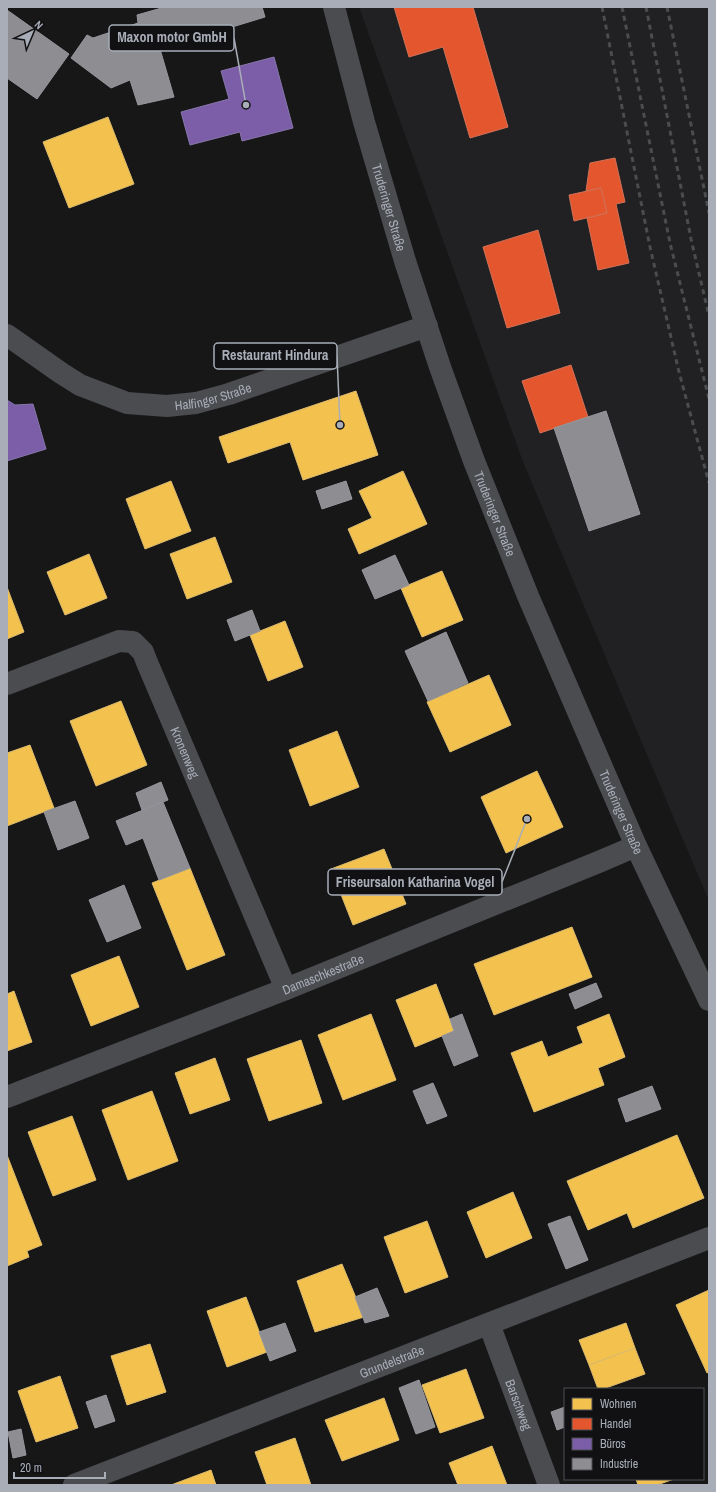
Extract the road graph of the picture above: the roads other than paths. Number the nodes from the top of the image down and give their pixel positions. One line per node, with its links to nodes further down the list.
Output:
1 (334, 7): 2 (street, Truderinger Straße)
2 (427, 326): 3 (street, Halfinger Straße); 5 (street, Truderinger Straße)
3 (7, 335)
4 (7, 684): 6 (street, Kronenweg)
5 (636, 846): 6 (street, Damaschkestraße); 7 (street, Truderinger Straße)
6 (286, 989): 8 (street, Damaschkestraße)
7 (709, 1000)
8 (7, 1097)
9 (709, 1238): 10 (street, Grundelstraße)
10 (489, 1324): 11 (street, Grundelstraße); 12 (street, Barschweg)
11 (74, 1485)
12 (549, 1485)

